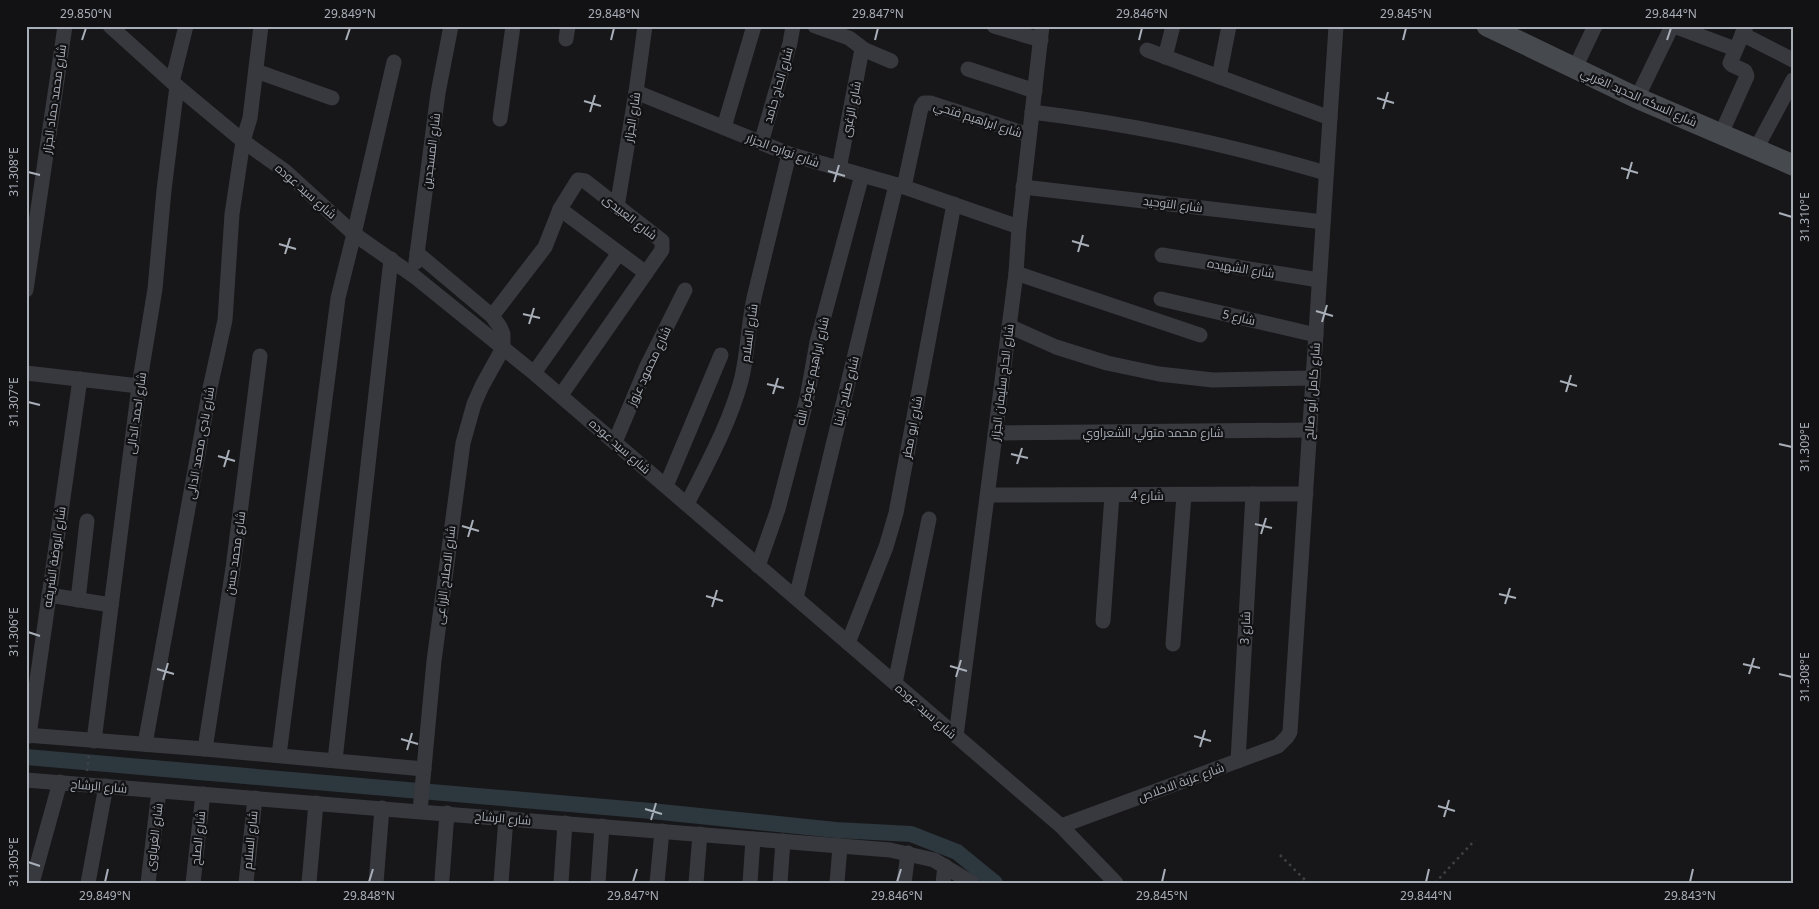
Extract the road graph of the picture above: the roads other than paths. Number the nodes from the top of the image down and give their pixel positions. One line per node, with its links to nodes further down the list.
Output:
1 (65, 26): 67 (street, شارع محمد حماد الجزار)
2 (186, 26): 32 (street, شارع احمد الدالى)
3 (261, 26): 29 (street, شارع نادى محمد الدالى)
4 (450, 26): 59 (street, شارع المسجدين)
5 (513, 26): 39 (street)
6 (645, 26): 34 (street, شارع الجزار)
7 (754, 26): 40 (street)
8 (793, 26): 44 (street, شارع الحاج حامد)
9 (816, 26): 20 (street)
10 (994, 26): 19 (street)
11 (1173, 26): 23 (street)
12 (1230, 26): 30 (street)
13 (1336, 26): 38 (street, شارع كامل أبو صالح)
14 (1487, 26): 27 (street, شارع السكه الحديد الغربي)
15 (1595, 26): 27 (street)
16 (1673, 26): 21 (street); 36 (street)
17 (112, 27): 32 (street, شارع سيد عوده)
18 (1744, 30): 21 (street); 24 (street)
19 (1041, 33): 33 (street, شارع الحاج سليمان الجزار)
20 (862, 49): 25 (street); 48 (street, شارع الزغبى)
21 (1735, 49): 41 (street)
22 (1147, 50): 23 (street)
23 (1165, 57): 30 (street)
24 (1793, 60)
25 (891, 61)
26 (394, 62): 58 (street)
27 (1575, 68): 36 (street, شارع السكه الحديد الغربي)
28 (968, 69): 33 (street)
29 (256, 71): 35 (street); 43 (street, شارع نادى محمد الدالى)
30 (1219, 77): 38 (street)
31 (1793, 80): 45 (street)
32 (175, 84): 43 (street, شارع سيد عوده); 81 (street, شارع احمد الدالى)
33 (1034, 91): 37 (street, شارع الحاج سليمان الجزار)
34 (636, 92): 40 (street, شارع نواره الجزار); 54 (street, شارع الجزار)
35 (332, 98)
36 (1637, 98): 41 (street, شارع السكه الحديد الغربي)
37 (1032, 112): 42 (street, شارع الحاج سليمان الجزار); 49 (street)
38 (1330, 118): 49 (street, شارع كامل أبو صالح)
39 (500, 119)
40 (724, 127): 44 (street, شارع نواره الجزار)
41 (1721, 134): 45 (street, شارع السكه الحديد الغربي)
42 (1029, 135): 51 (street, شارع ابراهيم فتحي); 52 (street, شارع الحاج سليمان الجزار)
43 (243, 141): 58 (street, شارع سيد عوده); 108 (street, شارع نادى محمد الدالى)
44 (761, 143): 46 (street, شارع نواره الجزار)
45 (1756, 149): 47 (street, شارع السكه الحديد الغربي)
46 (789, 154): 48 (street, شارع نواره الجزار); 92 (street, شارع السلام)
47 (1793, 165)
48 (839, 168): 50 (street, شارع نواره الجزار)
49 (1326, 173): 56 (street, شارع كامل أبو صالح)
50 (862, 175): 51 (street, شارع نواره الجزار); 95 (street, شارع ابراهيم عوض الله)
51 (900, 186): 53 (street, شارع نواره الجزار); 97 (street, شارع صلاح البنا)
52 (1023, 186): 56 (street, شارع التوحيد); 57 (street, شارع الحاج سليمان الجزار)
53 (954, 204): 57 (street, شارع نواره الجزار); 101 (street, شارع ابو مطر)
54 (617, 207): 55 (street, شارع العبيدى); 63 (street, شارع العبيدى)
55 (560, 209): 60 (street); 70 (street, شارع العبيدى)
56 (1323, 222): 66 (street, شارع كامل أبو صالح)
57 (1018, 227): 64 (street, شارع الحاج سليمان الجزار)
58 (354, 234): 62 (street, شارع سيد عوده); 110 (street)
59 (418, 253): 65 (street, شارع المسجدين); 70 (street)
60 (619, 253): 63 (street); 77 (street)
61 (1162, 255): 66 (street, شارع الشهيده)
62 (391, 259): 65 (street, شارع سيد عوده); 111 (street)
63 (646, 273): 82 (street, شارع العبيدى)
64 (1016, 273): 71 (street, شارع الحاج سليمان الجزار); 72 (street)
65 (414, 276): 74 (street, شارع سيد عوده)
66 (1320, 280): 73 (street, شارع كامل أبو صالح)
67 (26, 290)
68 (685, 290): 85 (street, شارع محمود عزوز)
69 (1161, 299): 73 (street, شارع 5)
70 (492, 316): 74 (street)
71 (1009, 326): 79 (street); 84 (street, شارع الحاج سليمان الجزار)
72 (1200, 335)
73 (1316, 336): 79 (street, شارع كامل أبو صالح)
74 (503, 348): 77 (street, شارع سيد عوده); 113 (street, شارع الاصلاح الزراعى)
75 (721, 355): 86 (street)
76 (260, 356): 109 (street, شارع محمد حسن)
77 (534, 372): 82 (street, شارع سيد عوده)
78 (26, 373): 80 (street)
79 (1313, 378): 83 (street, شارع كامل أبو صالح)
80 (80, 379): 81 (street); 96 (street, شارع الروضة الشريفه)
81 (139, 386): 99 (street, شارع احمد الدالى)
82 (561, 395): 85 (street, شارع سيد عوده)
83 (1310, 430): 84 (street, شارع محمد متولي الشعراوي); 88 (street, شارع كامل أبو صالح)
84 (996, 433): 91 (street, شارع الحاج سليمان الجزار)
85 (615, 442): 86 (street, شارع سيد عوده)
86 (666, 486): 92 (street, شارع سيد عوده)
87 (1253, 494): 88 (street, شارع 4); 90 (street, شارع 4); 112 (street, شارع 3)
88 (1306, 494): 104 (street, شارع كامل أبو صالح)
89 (1112, 495): 90 (street, شارع 4); 91 (street, شارع 4); 100 (street)
90 (1184, 495): 102 (street)
91 (988, 496): 106 (street, شارع الحاج سليمان الجزار)
92 (687, 504): 95 (street, شارع سيد عوده)
93 (929, 519): 103 (street)
94 (87, 521): 98 (street)
95 (758, 566): 97 (street, شارع سيد عوده)
96 (49, 595): 98 (street); 105 (street, شارع الروضة الشريفه)
97 (796, 598): 101 (street, شارع سيد عوده)
98 (78, 600): 99 (street)
99 (111, 605): 107 (street, شارع احمد الدالى)
100 (1103, 621)
101 (848, 643): 103 (street, شارع سيد عوده)
102 (1173, 644)
103 (895, 683): 106 (street, شارع سيد عوده)
104 (1291, 725): 112 (street, شارع عزبة الاخلاص)
105 (27, 736): 107 (street)
106 (956, 736): 127 (street, شارع سيد عوده)
107 (92, 740): 108 (street)
108 (145, 744): 109 (street)
109 (205, 749): 110 (street)
110 (279, 756): 111 (street)
111 (335, 760): 113 (street)
112 (1238, 761): 127 (street, شارع عزبة الاخلاص)
113 (424, 769): 122 (street, شارع الاصلاح الزراعى)
114 (26, 780): 115 (street, شارع الرشاح)
115 (60, 782): 116 (street, شارع الرشاح); 136 (street)
116 (106, 786): 117 (street, شارع الرشاح); 137 (street)
117 (159, 790): 118 (street, شارع الرشاح); 138 (street, شارع الغرباوى)
118 (203, 794): 119 (street, شارع الرشاح); 139 (street, شارع الصلح)
119 (255, 798): 120 (street, شارع الرشاح); 140 (street, شارع السلام)
120 (316, 803): 121 (street, شارع الرشاح); 141 (street)
121 (382, 808): 122 (street, شارع الرشاح); 142 (street)
122 (420, 811): 123 (street, شارع الرشاح)
123 (447, 813): 124 (street, شارع الرشاح); 135 (street)
124 (506, 818): 125 (street, شارع الرشاح); 143 (street)
125 (564, 823): 126 (street, شارع الرشاح); 144 (street)
126 (602, 826): 128 (street, شارع الرشاح); 145 (street)
127 (1061, 826): 154 (street, شارع سيد عوده)
128 (662, 831): 129 (street, شارع الرشاح); 146 (street)
129 (700, 834): 130 (street, شارع الرشاح); 147 (street)
130 (753, 839): 131 (street, شارع الرشاح); 148 (street)
131 (783, 841): 132 (street, شارع الرشاح); 149 (street)
132 (840, 846): 133 (street, شارع الرشاح); 150 (street)
133 (908, 853): 134 (street, شارع الرشاح); 151 (street)
134 (945, 866): 152 (street); 153 (street, شارع الرشاح)
135 (442, 879)
136 (32, 883)
137 (88, 883)
138 (148, 883)
139 (194, 883)
140 (246, 883)
141 (309, 883)
142 (376, 883)
143 (501, 883)
144 (561, 883)
145 (598, 883)
146 (657, 883)
147 (696, 883)
148 (750, 883)
149 (780, 883)
150 (837, 883)
151 (904, 883)
152 (943, 883)
153 (972, 883)
154 (1116, 883)

